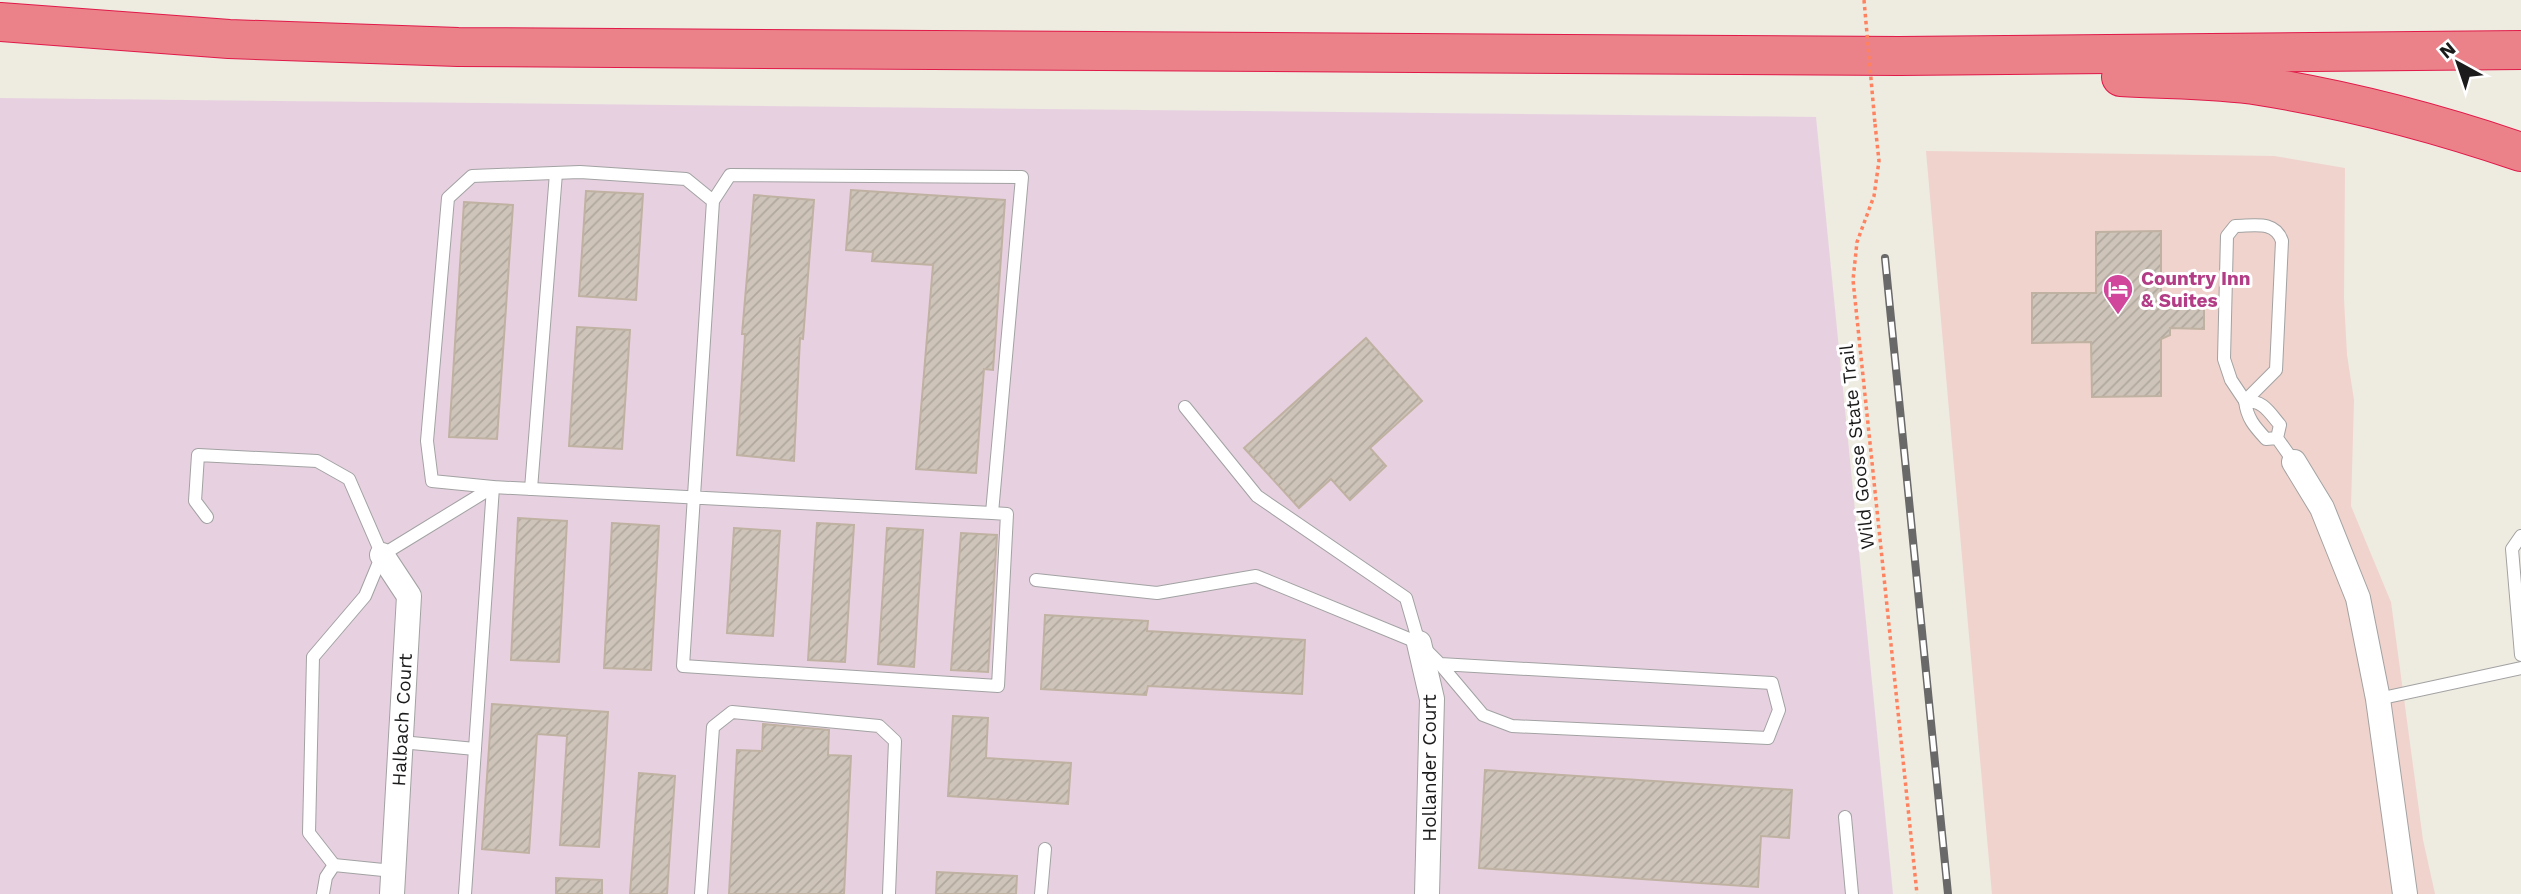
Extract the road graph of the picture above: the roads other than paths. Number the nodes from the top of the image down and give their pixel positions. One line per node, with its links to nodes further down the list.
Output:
1 (0, 22): 2 (highway)
2 (229, 39): 3 (highway); 5 (highway)
3 (0, 44)
4 (2521, 50): 5 (highway)
5 (1899, 56): 6 (highway)
6 (2521, 152)
7 (556, 173): 8 (lane); 13 (lane); 14 (lane)
8 (713, 201): 15 (lane); 16 (lane)
9 (2245, 401): 9 (lane); 11 (lane); 11 (lane)
10 (1185, 407): 21 (lane)
11 (2277, 438): 12 (lane)
12 (2294, 462): 25 (street)
13 (493, 487): 14 (lane); 19 (lane); 27 (lane)
14 (531, 489): 15 (lane)
15 (694, 498): 16 (lane); 16 (lane)
16 (992, 513)
17 (207, 517): 19 (lane)
18 (2521, 536): 22 (lane)
19 (382, 555): 26 (street, Halbach Court); 30 (lane)
20 (1036, 580): 21 (lane)
21 (1419, 643): 23 (lane); 37 (street, Hollander Court)
22 (2521, 655)
23 (1440, 664): 23 (lane)
24 (2521, 668): 25 (lane)
25 (2378, 699): 39 (street)
26 (401, 741): 27 (lane); 31 (street, Halbach Court)
27 (475, 749): 33 (lane)
28 (1845, 817): 38 (lane)
29 (1045, 849): 36 (lane)
30 (334, 865): 31 (lane); 32 (lane)
31 (393, 883)
32 (323, 894)
33 (465, 894)
34 (701, 894): 35 (lane)
35 (889, 894)
36 (1041, 894)
37 (1427, 894)
38 (1852, 894)
39 (2405, 894)

